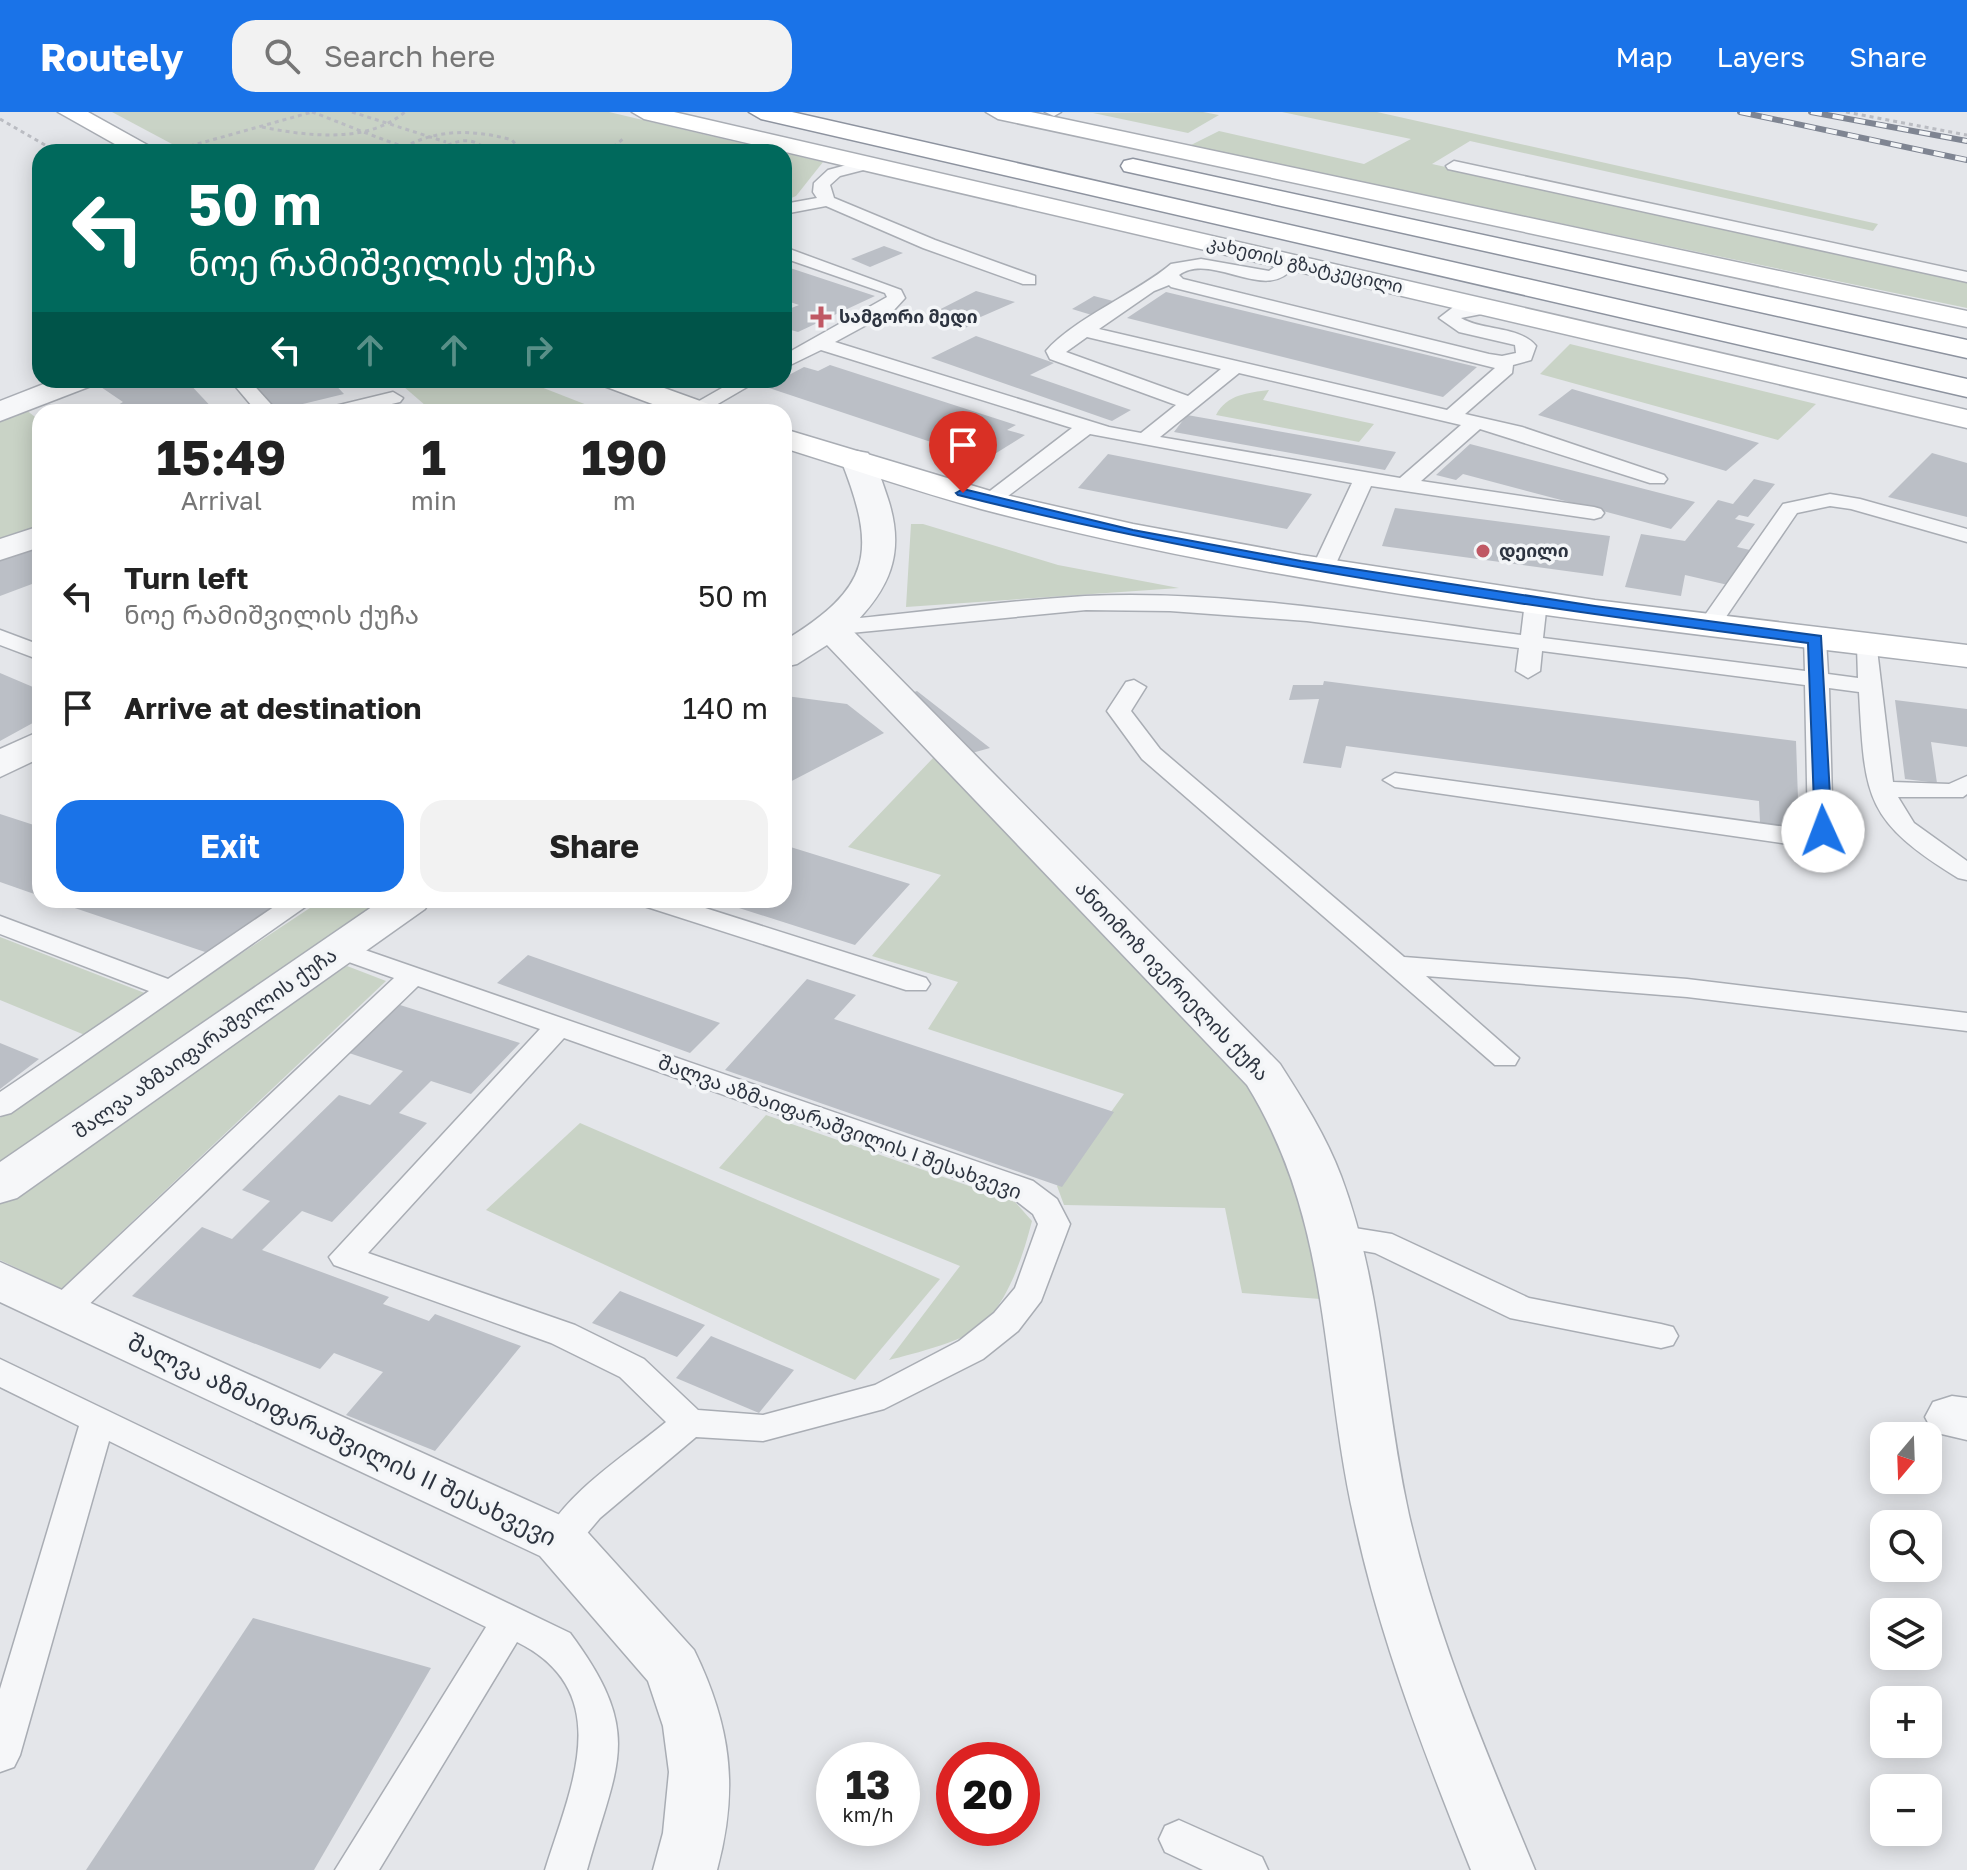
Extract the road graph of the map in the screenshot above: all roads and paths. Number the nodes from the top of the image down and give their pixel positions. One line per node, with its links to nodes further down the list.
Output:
1 (70, 112): 17 (main road)
2 (312, 112): 11 (path); 12 (path)
3 (352, 112): 10 (path)
4 (405, 112): 10 (path)
5 (644, 112): 23 (main road, კახეთის გზატკეცილი)
6 (761, 112): 47 (main road, კახეთის გზატკეცილი)
7 (1846, 112): 13 (path)
8 (0, 119): 16 (path)
9 (991, 122): 35 (main road); 38 (main road)
10 (388, 123): 12 (path); 14 (path)
11 (262, 127): 12 (path); 18 (path)
12 (364, 130): 19 (path)
13 (1967, 135)
14 (430, 137): 15 (path); 20 (path); 22 (path)
15 (450, 143): 21 (path)
16 (43, 144)
17 (132, 144)
18 (198, 144)
19 (402, 144)
20 (408, 144)
21 (477, 144)
22 (515, 144)
23 (782, 144)
24 (792, 146): 25 (main road, კახეთის გზატკეცილი)
25 (869, 164): 27 (lane); 30 (main road, კახეთის გზატკეცილი)
26 (1454, 166): 31 (lane)
27 (828, 201): 28 (lane); 33 (lane)
28 (792, 208)
29 (792, 255): 37 (lane)
30 (1279, 258): 32 (lane); 34 (main road, კახეთის გზატკეცილი)
31 (1967, 277)
32 (1172, 278): 36 (lane); 40 (lane)
33 (1029, 280)
34 (1486, 308): 40 (lane); 59 (main road, კახეთის გზატკეცილი)
35 (1967, 319)
36 (1084, 331): 41 (lane); 49 (lane)
37 (819, 343): 39 (lane); 61 (lane)
38 (1967, 349)
39 (792, 358)
40 (1503, 362): 58 (lane)
41 (1235, 367): 49 (lane); 58 (lane)
42 (69, 388): 50 (street)
43 (246, 388): 51 (lane)
44 (383, 388): 48 (lane)
45 (636, 388): 54 (main road)
46 (737, 388): 55 (lane)
47 (1967, 388)
48 (393, 398): 52 (lane); 53 (lane)
49 (1190, 403): 63 (lane)
50 (46, 404)
51 (261, 404)
52 (368, 404)
53 (399, 404)
54 (680, 404)
55 (711, 404)
56 (32, 408): 57 (street)
57 (0, 412)
58 (1451, 416): 60 (lane)
59 (1967, 419)
60 (1476, 422): 66 (lane); 67 (lane)
61 (1087, 426): 63 (lane); 68 (lane)
62 (792, 440): 64 (main road)
63 (1144, 440): 65 (lane)
64 (857, 460): 68 (main road); 76 (street)
65 (1364, 479): 67 (lane); 73 (lane)
66 (1657, 479)
67 (1404, 485): 69 (lane)
68 (989, 501): 73 (main road)
69 (1594, 513)
70 (1967, 536): 75 (lane)
71 (32, 539): 72 (street)
72 (0, 550)
73 (1323, 568): 74 (main road)
74 (1536, 602): 75 (main road); 79 (lane)
75 (1709, 625): 78 (main road)
76 (830, 628): 79 (lane); 82 (street); 106 (street, ანთიმოზ ივერიელის ქუჩა)
77 (0, 637): 81 (lane)
78 (1815, 639): 80 (main road); 85 (lane)
79 (1531, 643): 84 (lane); 85 (lane)
80 (1868, 646): 83 (main road); 87 (lane)
81 (32, 650)
82 (792, 651)
83 (1967, 656)
84 (1528, 671)
85 (1817, 680): 87 (lane); 88 (lane)
86 (1134, 687): 97 (lane)
87 (1872, 687): 90 (lane)
88 (1395, 780)
89 (1967, 783): 90 (lane)
90 (1880, 789): 91 (lane)
91 (1967, 872)
92 (290, 908): 100 (lane)
93 (398, 908): 96 (street, შალვა აზმაიფარაშვილის ქუჩა)
94 (678, 908): 99 (lane)
95 (0, 924): 100 (lane)
96 (339, 949): 98 (lane, შალვა აზმაიფარაშვილის I შესახვევი); 105 (street, შალვა აზმაიფარაშვილის ქუჩა)
97 (1399, 965): 101 (lane); 103 (lane)
98 (413, 975): 102 (lane, შალვა აზმაიფარაშვილის I შესახვევი); 108 (lane)
99 (916, 984)
100 (171, 990): 104 (lane)
101 (1967, 1022)
102 (559, 1026): 112 (lane); 112 (lane, შალვა აზმაიფარაშვილის I შესახვევი)
103 (1505, 1058)
104 (0, 1106)
105 (0, 1186)
106 (1336, 1236): 109 (lane); 121 (street, ანთიმოზ ივერიელის ქუჩა)
107 (0, 1280): 108 (street, შალვა აზმაიფარაშვილის II შესახვევი)
108 (63, 1309): 113 (street, შალვა აზმაიფარაშვილის II შესახვევი)
109 (1661, 1336)
110 (0, 1372): 111 (lane)
111 (98, 1420): 114 (lane); 115 (lane)
112 (689, 1423): 113 (lane)
113 (560, 1540): 119 (street, შალვა აზმაიფარაშვილის II შესახვევი)
114 (510, 1621): 117 (lane); 118 (lane)
115 (0, 1755)
116 (1179, 1839): 120 (lane)
117 (356, 1870)
118 (566, 1870)
119 (685, 1870)
120 (1247, 1870)
121 (1503, 1870)

